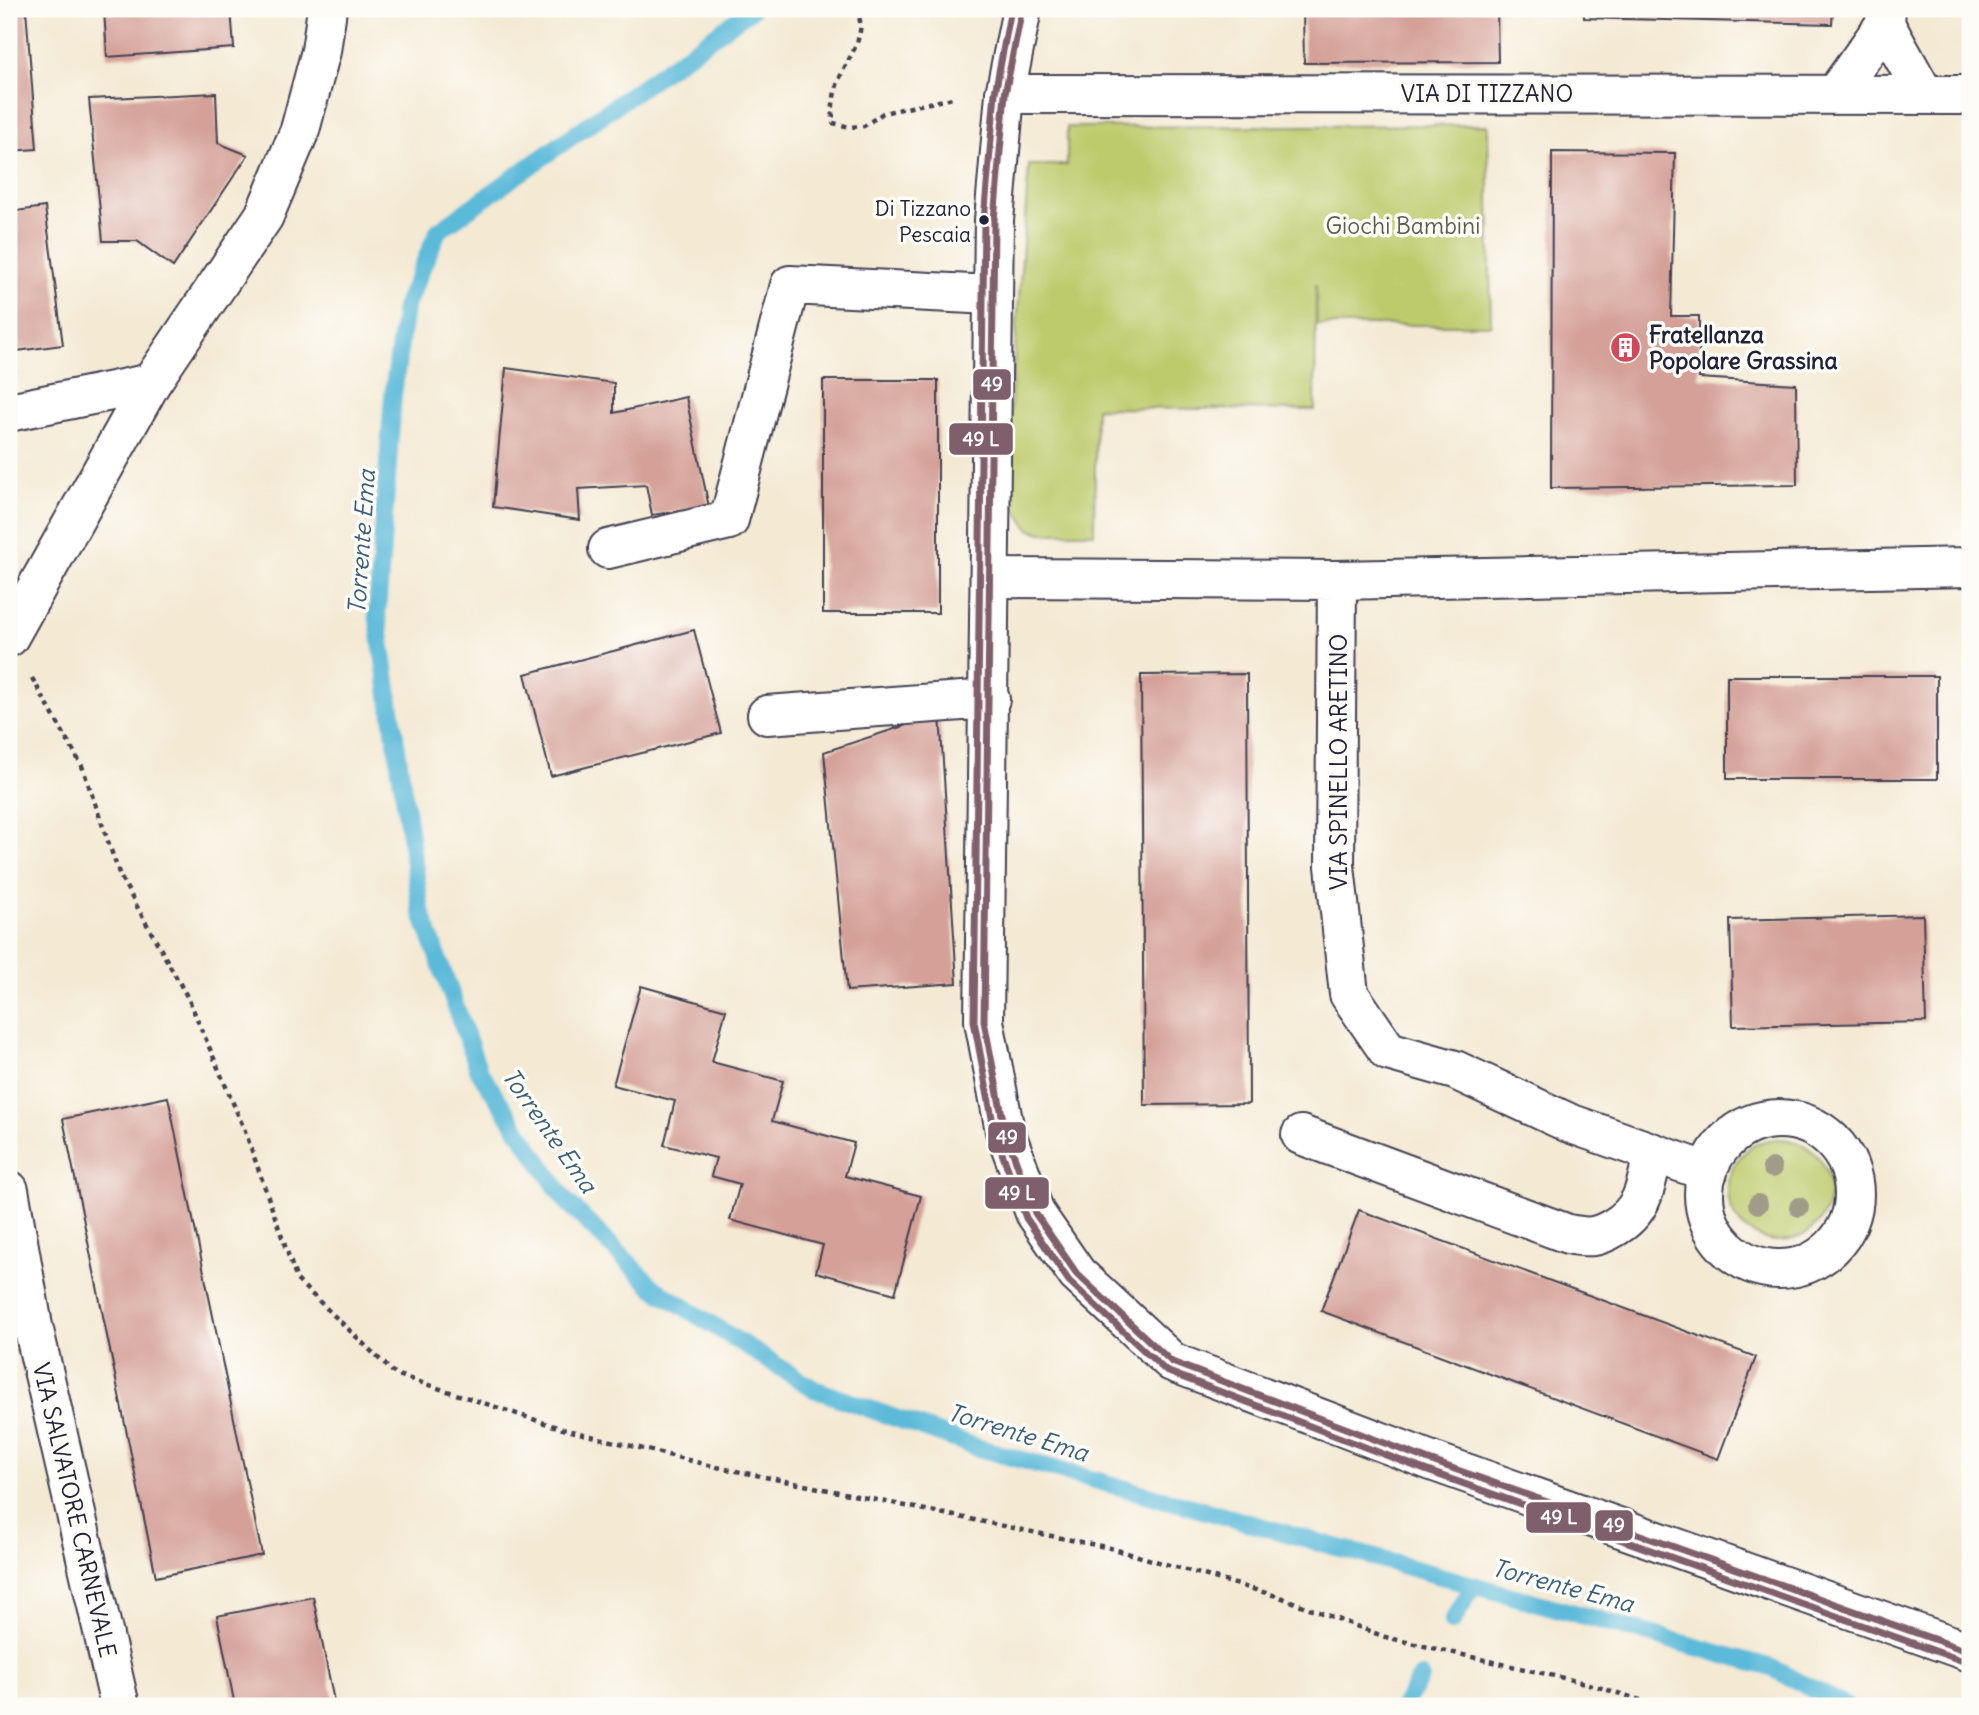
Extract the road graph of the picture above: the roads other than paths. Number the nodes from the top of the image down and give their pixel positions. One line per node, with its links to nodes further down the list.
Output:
1 (327, 9): 9 (street)
2 (1022, 9): 5 (street)
3 (1885, 16): 4 (street); 6 (street)
4 (1836, 93): 5 (street, VIA DI TIZZANO); 6 (street, VIA DI TIZZANO)
5 (1005, 94): 8 (street)
6 (1924, 94): 7 (street, VIA DI TIZZANO)
7 (1970, 95)
8 (992, 295): 11 (street); 13 (street)
9 (151, 383): 10 (street); 15 (street)
10 (9, 412)
11 (608, 549)
12 (1970, 567): 14 (street)
13 (990, 578): 14 (street); 16 (street)
14 (1337, 580): 19 (street, VIA SPINELLO ARETINO)
15 (9, 637)
16 (990, 699): 17 (street); 22 (street)
17 (767, 715)
18 (1301, 1135): 19 (street)
19 (1653, 1153): 20 (street, VIA SPINELLO ARETINO)
20 (1708, 1172)
21 (9, 1190): 23 (street, VIA SALVATORE CARNEVALE)
22 (1970, 1652)
23 (120, 1706)

